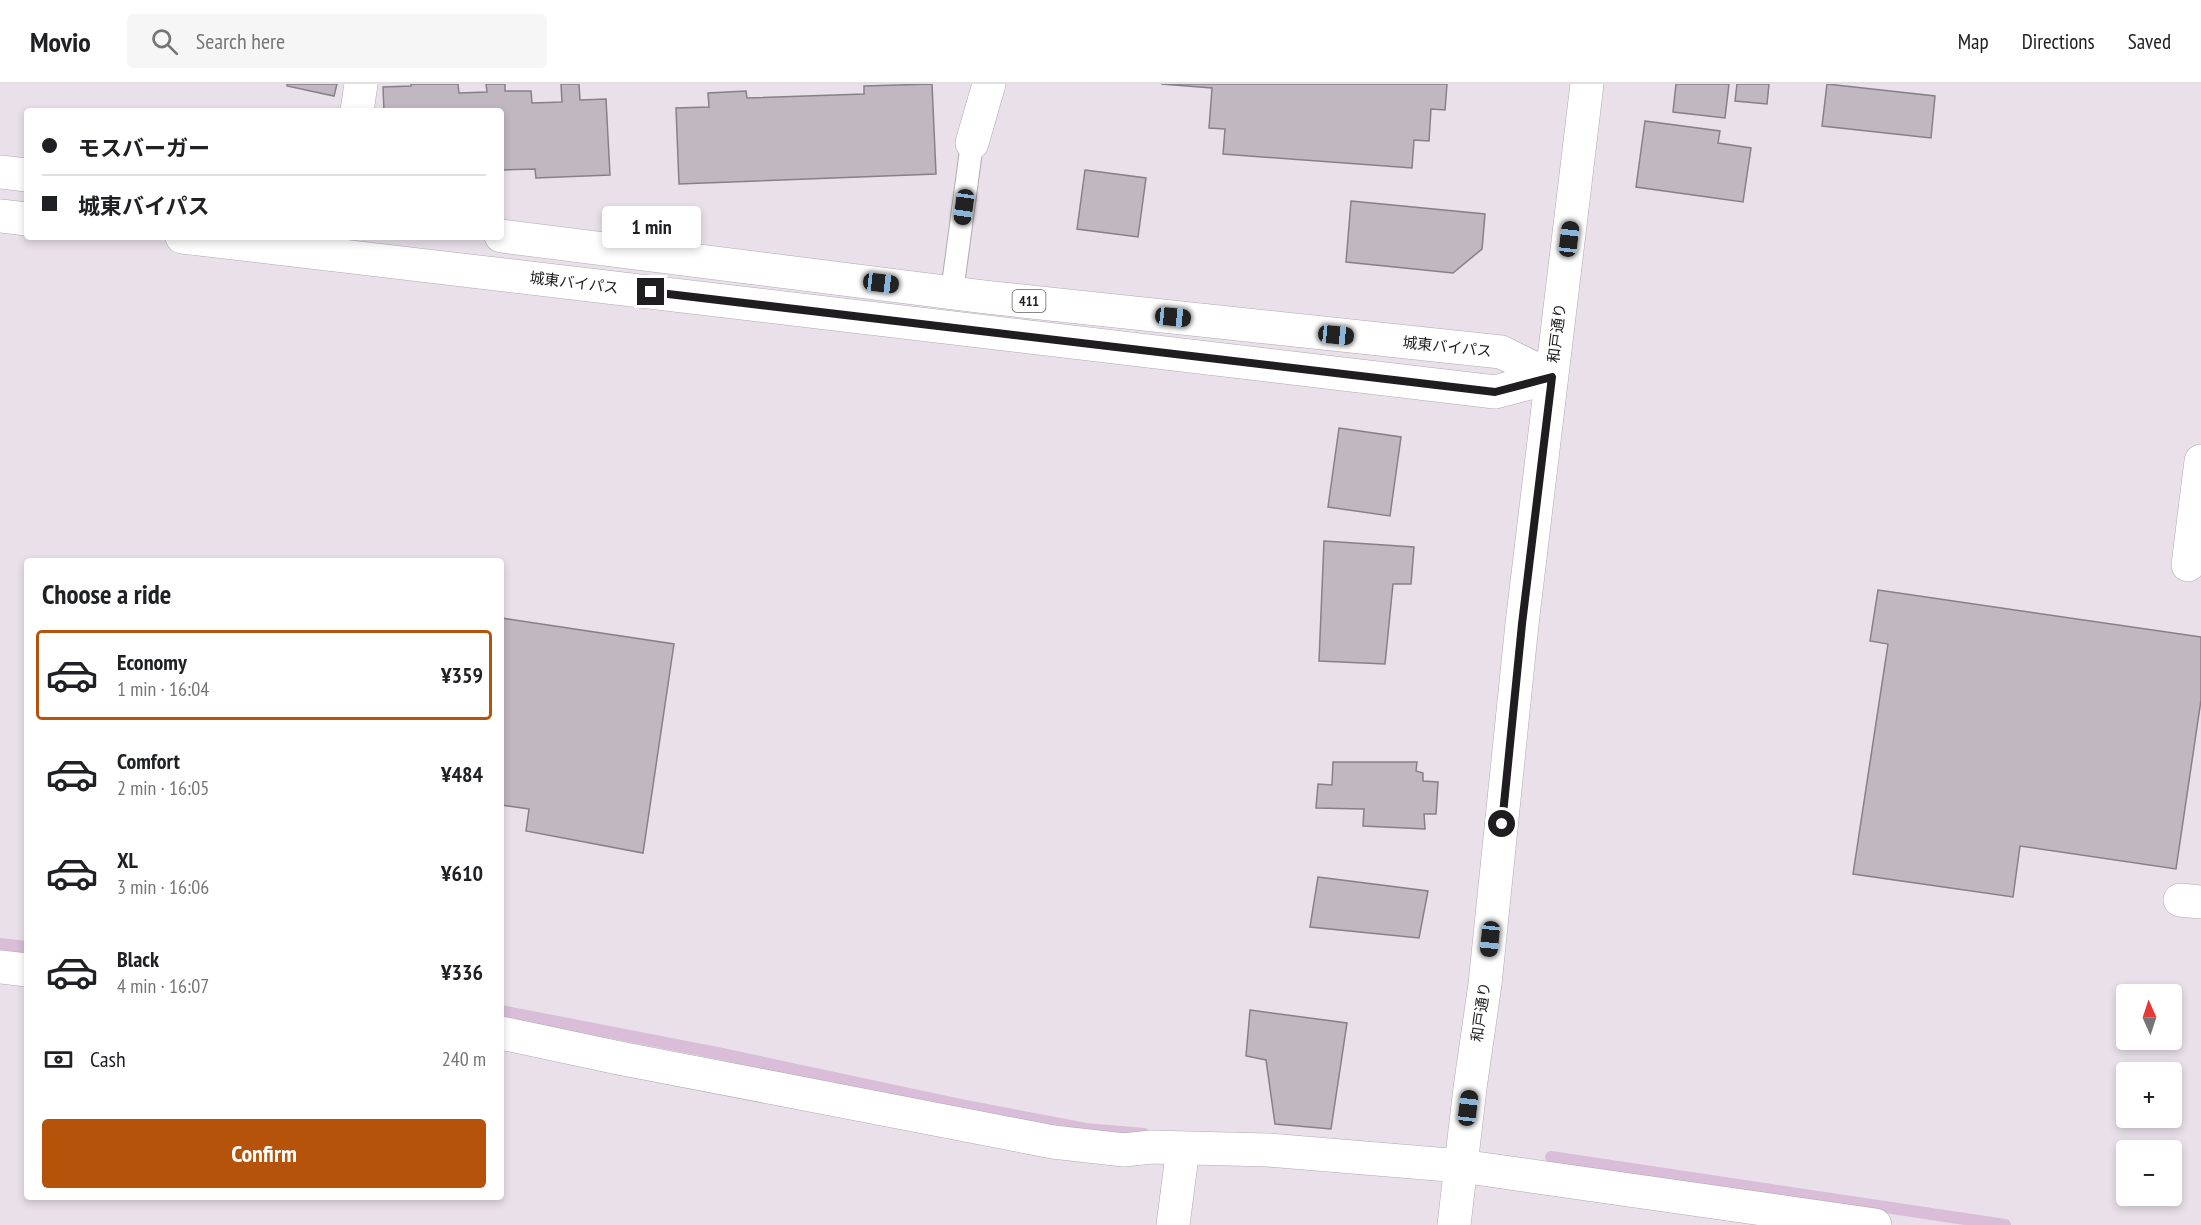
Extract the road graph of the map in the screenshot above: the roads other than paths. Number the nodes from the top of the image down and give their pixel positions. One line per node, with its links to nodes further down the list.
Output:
1 (361, 84): 4 (main road)
2 (989, 84): 5 (main road)
3 (1587, 84): 13 (main road, 和戸通り)
4 (357, 108)
5 (972, 143): 12 (lane)
6 (0, 172): 7 (main road)
7 (24, 175)
8 (0, 216): 9 (main road)
9 (24, 219)
10 (504, 236): 12 (main road, 城東バイパス / 411)
11 (207, 240): 13 (main road, 城東バイパス)
12 (952, 292): 13 (main road, 城東バイパス / 411)
13 (1552, 377): 20 (main road, 和戸通り)
14 (2201, 461): 15 (main road)
15 (2188, 565)
16 (0, 967): 17 (main road)
17 (24, 970)
18 (504, 1034): 19 (main road)
19 (1183, 1148): 20 (main road); 21 (main road)
20 (1461, 1166): 22 (main road, 和戸通り); 23 (main road)
21 (1173, 1225)
22 (1454, 1225)
23 (1875, 1225)

